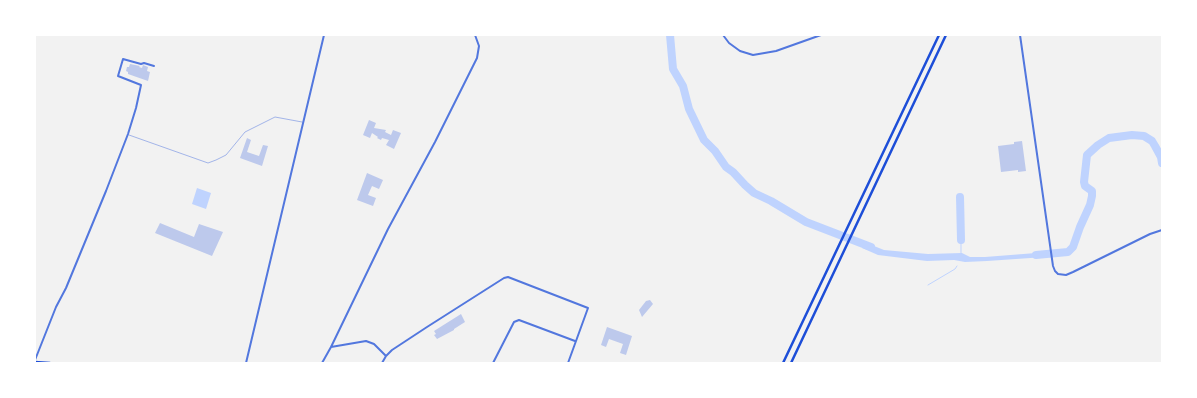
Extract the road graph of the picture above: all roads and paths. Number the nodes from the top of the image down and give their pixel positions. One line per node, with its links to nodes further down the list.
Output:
1 (324, 35): 9 (street)
2 (475, 35): 13 (street)
3 (723, 35): 4 (street)
4 (821, 35)
5 (939, 35): 22 (main road)
6 (946, 35): 23 (main road)
7 (1020, 35): 11 (street)
8 (154, 66): 10 (street)
9 (303, 122): 10 (lane); 17 (street)
10 (128, 134): 15 (street)
11 (1162, 230)
12 (576, 341): 14 (street); 20 (street); 21 (street)
13 (330, 347): 14 (street); 18 (street)
14 (386, 356): 19 (street)
15 (35, 361): 16 (main road)
16 (50, 363)
17 (246, 363)
18 (322, 363)
19 (382, 363)
20 (493, 363)
21 (568, 363)
22 (782, 363)
23 (791, 363)

